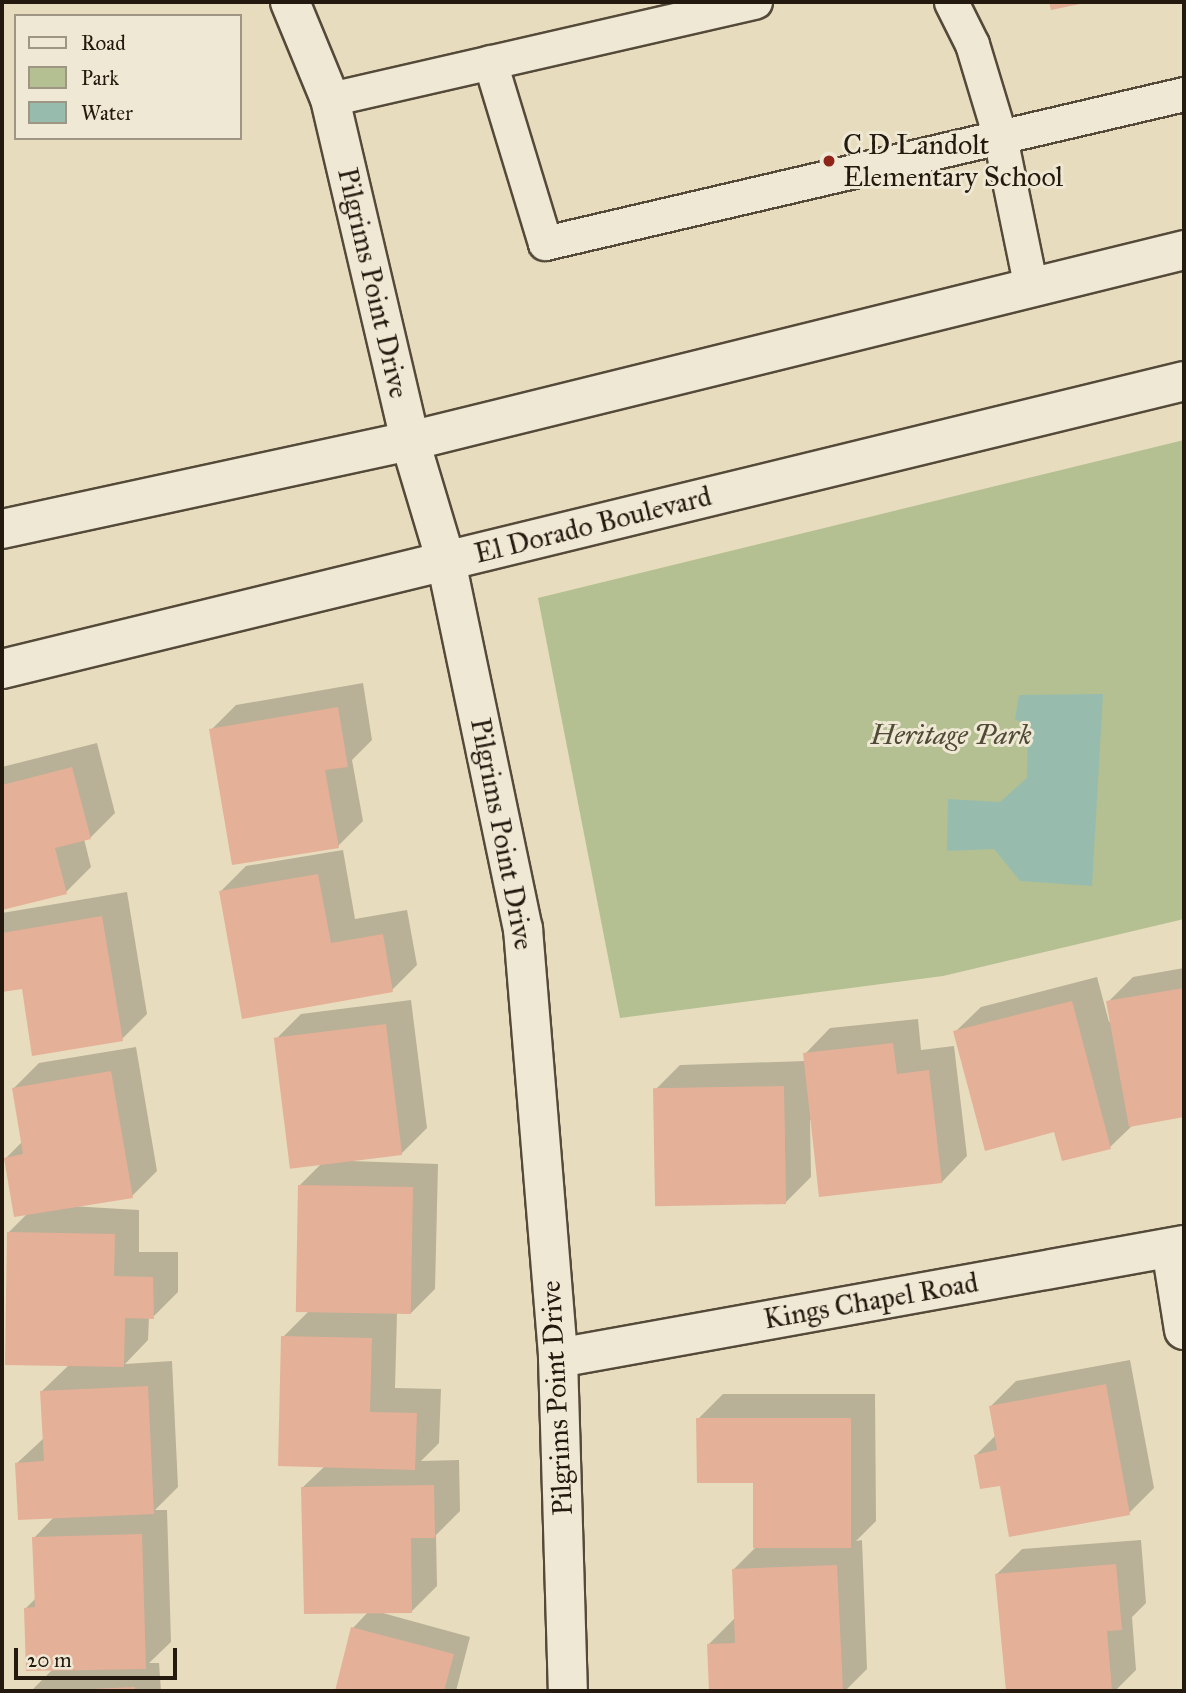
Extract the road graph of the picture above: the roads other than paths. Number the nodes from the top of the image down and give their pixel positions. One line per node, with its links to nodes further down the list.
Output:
1 (290, 2): 6 (street, Pilgrims Point Drive)
2 (755, 2): 4 (lane)
3 (951, 2): 7 (lane)
4 (490, 62): 6 (lane); 7 (lane)
5 (1184, 94): 7 (lane)
6 (330, 99): 11 (street, Pilgrims Point Drive)
7 (1000, 137): 9 (lane)
8 (1184, 250): 9 (street)
9 (1031, 288): 11 (street)
10 (1184, 381): 13 (street, El Dorado Boulevard)
11 (410, 441): 12 (street); 13 (street, Pilgrims Point Drive)
12 (2, 529)
13 (446, 561): 14 (street, El Dorado Boulevard); 17 (street, Pilgrims Point Drive)
14 (2, 669)
15 (1178, 1246): 16 (street); 17 (street, Kings Chapel Road)
16 (1184, 1330)
17 (558, 1357): 18 (street, Pilgrims Point Drive)
18 (568, 1691)

